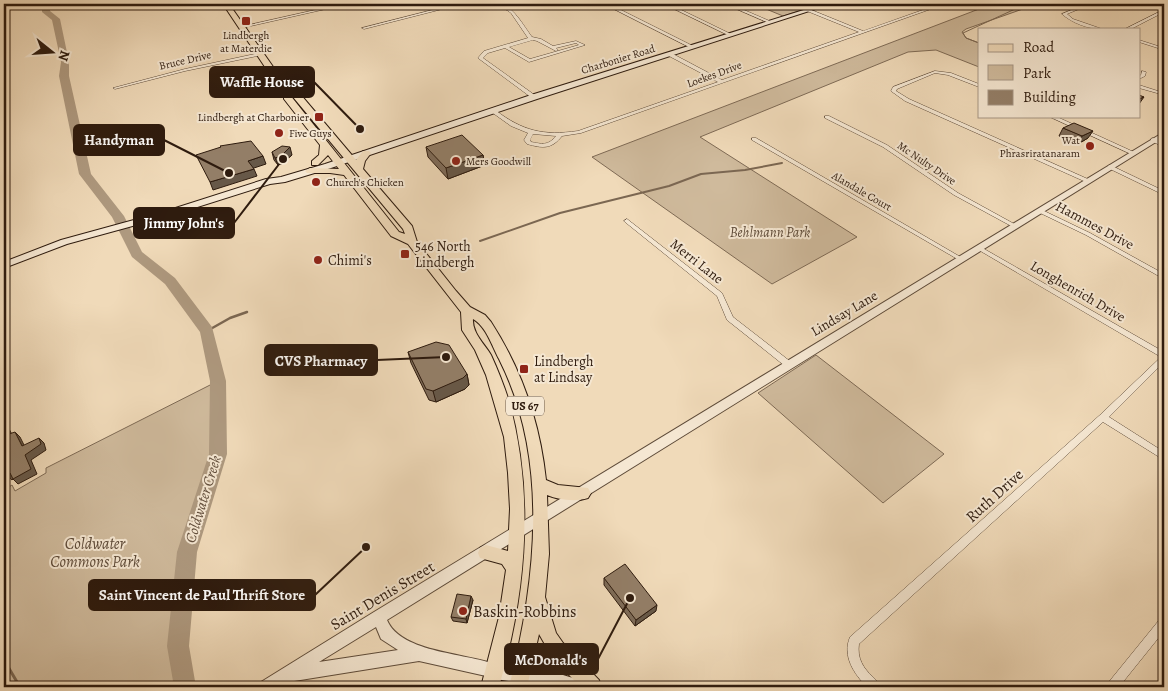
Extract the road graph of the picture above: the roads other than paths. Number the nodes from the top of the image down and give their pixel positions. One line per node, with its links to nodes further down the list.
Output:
1 (226, 4): 14 (main road, US 67)
2 (346, 4): 14 (street)
3 (460, 4): 15 (street)
4 (500, 4): 20 (street)
5 (606, 4): 23 (street)
6 (666, 4): 19 (street)
7 (727, 4): 13 (street)
8 (828, 4): 11 (main road, Charbonier Road)
9 (943, 4): 18 (street, Loekes Drive)
10 (1089, 4): 16 (street)
11 (808, 10): 13 (main road, Charbonier Road); 18 (street)
12 (1164, 11): 17 (street)
13 (770, 22): 19 (main road, Charbonier Road)
14 (242, 27): 27 (main road, US 67)
15 (364, 28)
16 (1097, 28)
17 (1128, 28)
18 (863, 32): 32 (street, Loekes Drive)
19 (731, 34): 23 (main road, Charbonier Road)
20 (531, 38): 22 (street); 24 (street)
21 (1140, 41): 25 (street)
22 (506, 47): 26 (street); 37 (street)
23 (693, 47): 28 (main road, Charbonier Road)
24 (552, 48): 26 (street); 26 (street)
25 (1164, 49)
26 (560, 52)
27 (260, 54): 30 (main road, US 67); 35 (street, Bruce Drive)
28 (671, 55): 32 (street); 37 (main road, Charbonier Road)
29 (1144, 72): 31 (street)
30 (273, 73): 48 (main road, US 67); 51 (main road, US 67)
31 (1140, 78)
32 (722, 82): 44 (street, Loekes Drive)
33 (978, 86): 57 (street)
34 (1140, 86): 36 (street)
35 (115, 88)
36 (1164, 94)
37 (534, 97): 38 (main road, Charbonier Road)
38 (493, 111): 41 (street, Loekes Drive); 43 (main road, Charbonier Road)
39 (827, 117): 61 (street, Mc Nulty Drive)
40 (1054, 118): 50 (street)
41 (531, 133): 44 (street, Loekes Drive); 44 (street)
42 (1164, 134): 46 (street, Lindsay Lane)
43 (414, 136): 49 (main road, Charbonier Road); 51 (main road, Charbonier Road)
44 (559, 136)
45 (754, 140): 64 (street, Alandale Court)
46 (1153, 140): 47 (street); 50 (street, Lindsay Lane)
47 (1164, 145)
48 (324, 146): 52 (main road, US 67); 53 (main road)
49 (366, 153): 51 (main road, Charbonier Road); 55 (main road)
50 (1133, 153): 54 (street, Lindsay Lane)
51 (347, 156): 52 (main road); 55 (main road, US 67)
52 (336, 160): 53 (main road); 56 (main road, US 67)
53 (313, 167): 56 (main road); 65 (main road)
54 (1110, 168): 57 (street, Lindsay Lane); 58 (street)
55 (358, 170): 62 (main road, US 67)
56 (347, 174): 62 (main road, US 67)
57 (1088, 181): 59 (street, Lindsay Lane)
58 (1164, 193)
59 (1040, 211): 61 (street, Lindsay Lane); 66 (street, Hammes Drive)
60 (627, 221): 69 (street, Merri Lane)
61 (1015, 226): 63 (street, Lindsay Lane)
62 (412, 242): 67 (main road, US 67)
63 (979, 248): 64 (street, Lindsay Lane); 68 (street, Longhenrich Drive)
64 (961, 259): 69 (street, Lindsay Lane)
65 (4, 265)
66 (1164, 277)
67 (467, 311): 72 (main road, US 67); 75 (main road, US 67)
68 (1164, 357): 70 (street, Ruth Drive)
69 (788, 364): 73 (street, Lindsay Lane)
70 (1104, 417): 71 (street); 88 (street, Ruth Drive)
71 (1164, 456)
72 (539, 484): 73 (main road); 74 (main road, US 67)
73 (582, 493): 74 (street, Lindsay Lane)
74 (541, 519): 75 (street, Lindsay Lane); 78 (main road, US 67)
75 (517, 533): 76 (street, Saint Denis Street); 77 (main road, US 67)
76 (486, 552): 77 (main road); 79 (street, Saint Denis Street)
77 (514, 567): 83 (main road, US 67)
78 (537, 592): 84 (main road, US 67); 87 (main road)
79 (380, 617): 81 (street); 82 (street, Saint Denis Street)
80 (1164, 623): 89 (street)
81 (420, 654): 82 (street); 83 (street)
82 (284, 676): 85 (street, Saint Denis Street)
83 (492, 679): 84 (main road)
84 (520, 681): 86 (main road)
85 (266, 687)
86 (577, 687)
87 (592, 687)
88 (875, 687)
89 (1112, 687)

